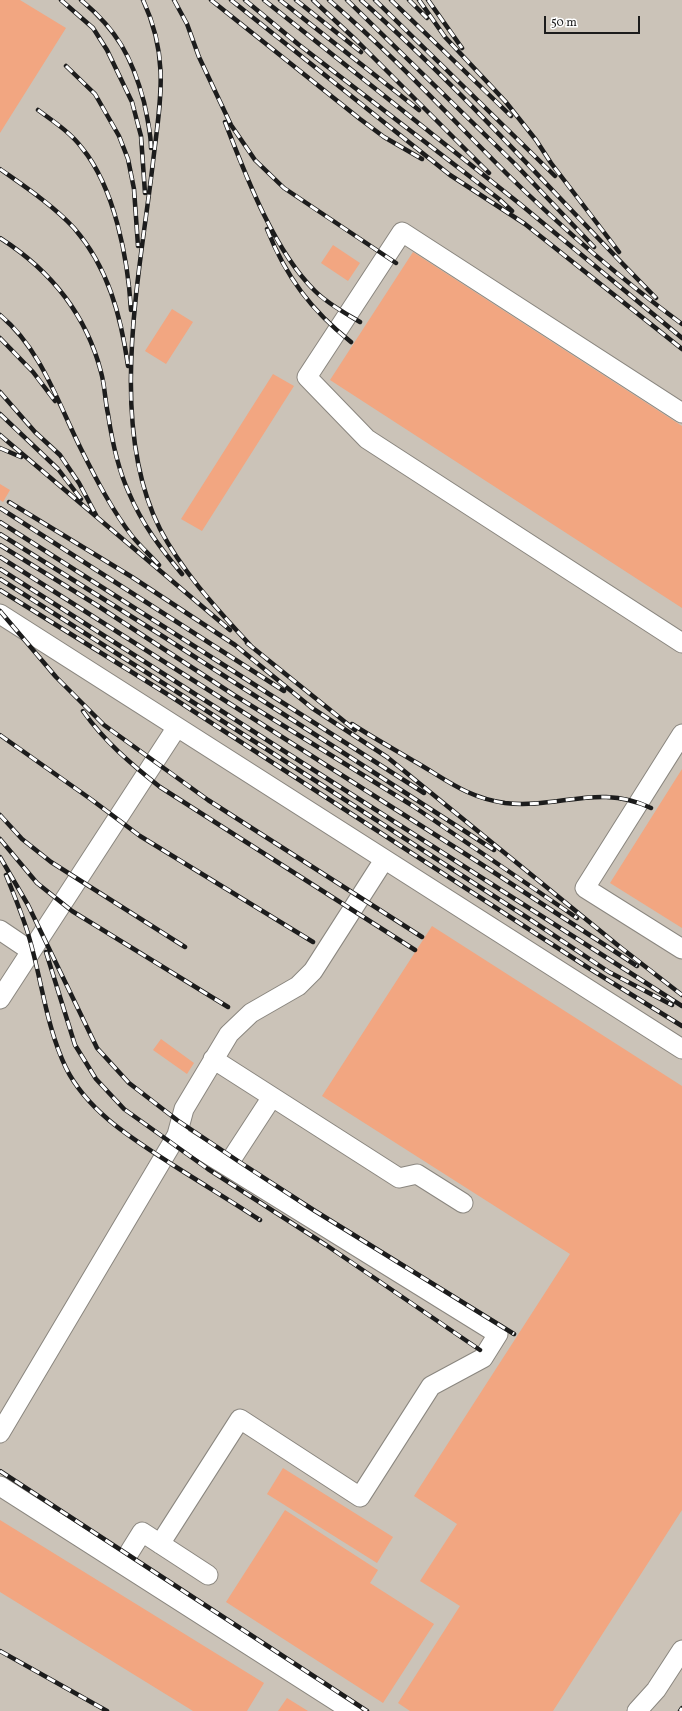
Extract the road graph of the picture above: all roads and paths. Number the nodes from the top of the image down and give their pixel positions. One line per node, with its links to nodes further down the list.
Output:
1 (682, 413): 3 (lane)
2 (0, 614): 4 (lane)
3 (682, 643)
4 (177, 727): 6 (lane); 9 (lane)
5 (682, 734): 8 (lane)
6 (384, 860): 11 (lane); 12 (lane)
7 (0, 930): 9 (lane)
8 (682, 949)
9 (31, 950): 10 (lane)
10 (0, 999)
11 (682, 1049)
12 (213, 1059): 13 (lane); 14 (lane)
13 (272, 1097): 15 (lane); 16 (lane)
14 (177, 1136): 15 (lane); 17 (lane)
15 (227, 1166): 19 (lane)
16 (463, 1203)
17 (0, 1433)
18 (0, 1486): 20 (lane)
19 (160, 1544): 20 (lane); 21 (lane)
20 (122, 1564): 23 (lane)
21 (208, 1574)
22 (682, 1650): 24 (lane)
23 (352, 1711)
24 (637, 1711)

